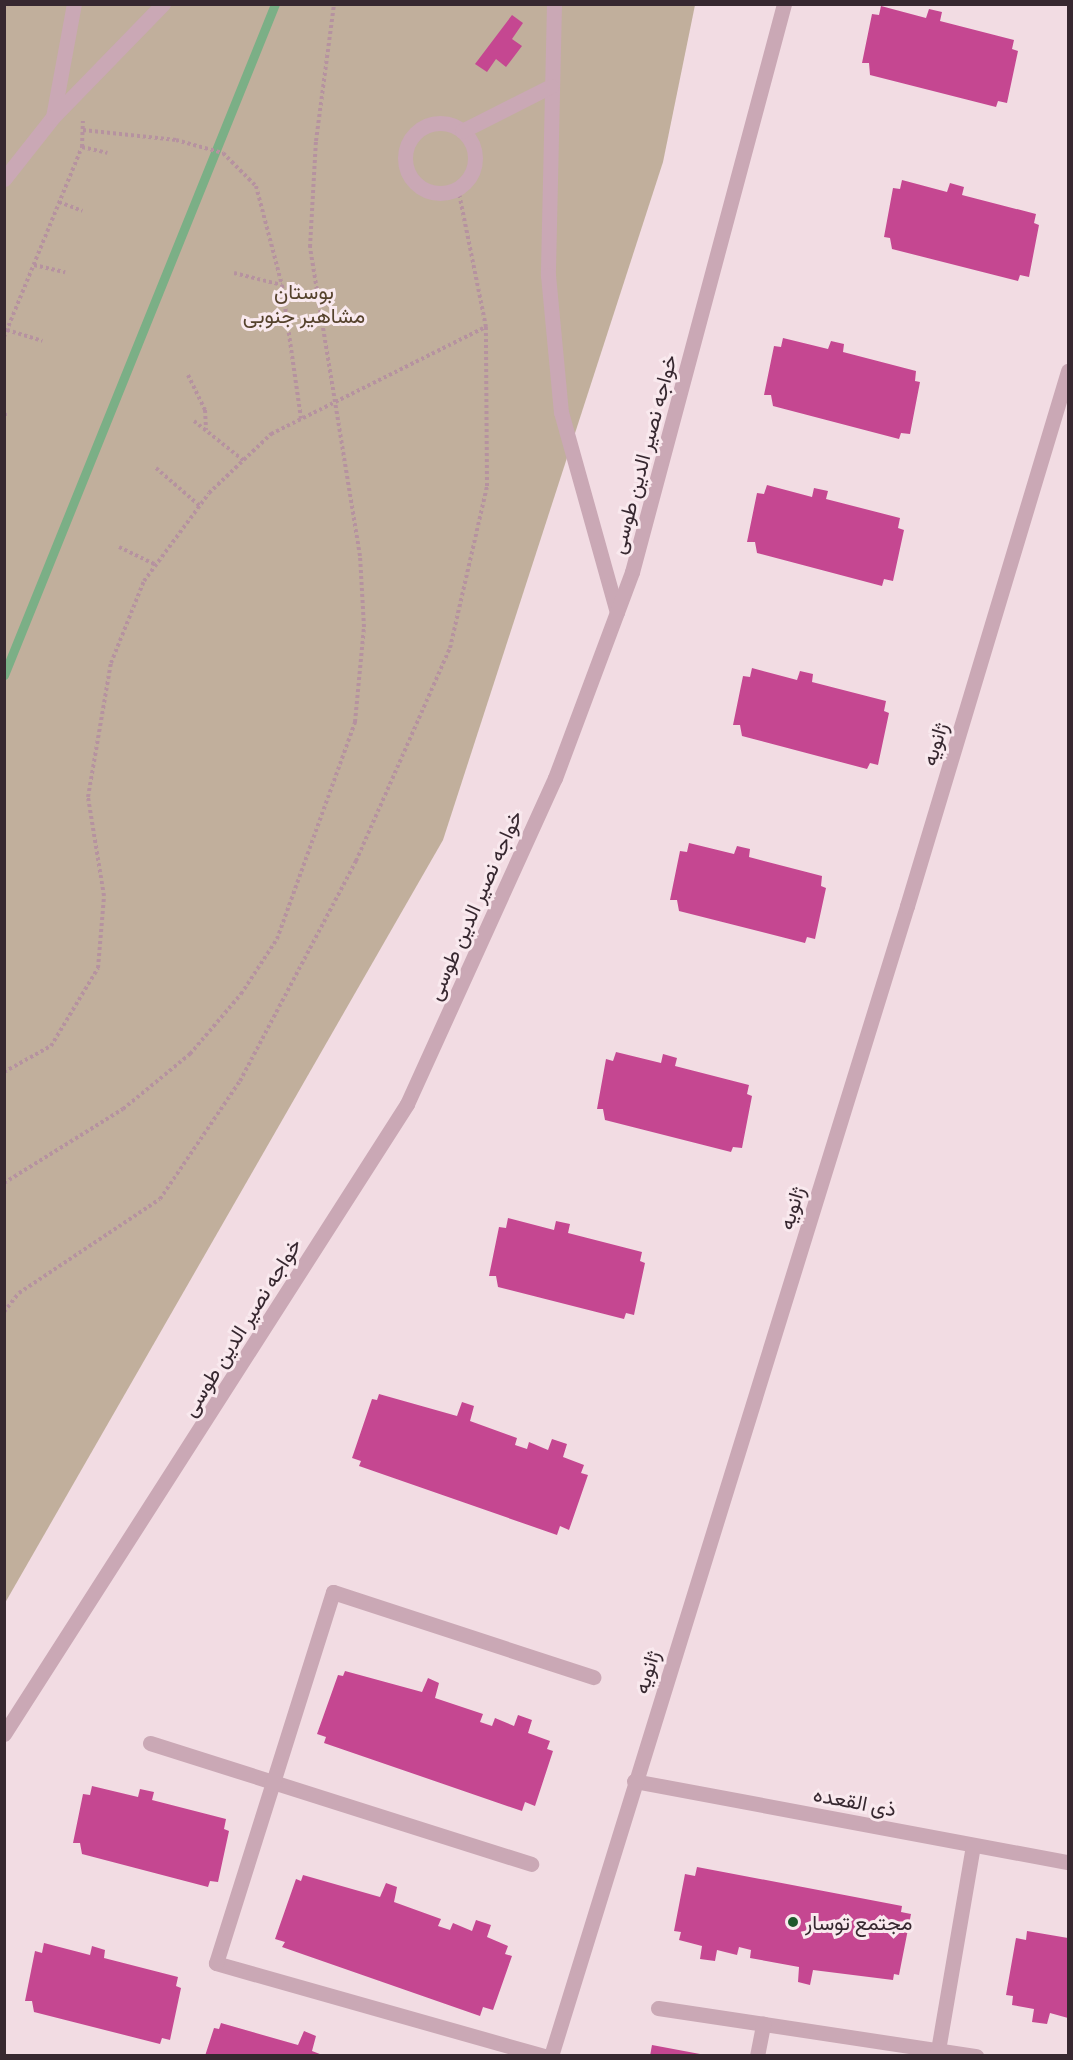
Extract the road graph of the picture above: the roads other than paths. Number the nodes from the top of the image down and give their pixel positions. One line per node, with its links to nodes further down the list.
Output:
1 (74, 4): 6 (street)
2 (163, 4): 6 (street)
3 (554, 4): 5 (street)
4 (784, 4): 10 (street, خواجه نصیر الدین طوسی)
5 (551, 86): 7 (street); 10 (street)
6 (54, 117): 8 (street)
7 (462, 131): 7 (street)
8 (4, 179)
9 (1068, 371): 14 (street, ژانویه)
10 (617, 612): 12 (street, خواجه نصیر الدین طوسی)
11 (593, 1677): 15 (street)
12 (4, 1734)
13 (150, 1743): 15 (street)
14 (634, 1781): 16 (street, ذی القعده); 23 (street, ژانویه)
15 (273, 1782): 18 (street); 22 (street)
16 (973, 1845): 17 (street, ذی القعده); 21 (street)
17 (1068, 1862)
18 (531, 1864)
19 (658, 2008): 20 (street)
20 (763, 2024): 21 (street); 24 (street)
21 (938, 2052): 25 (street)
22 (544, 2055)
23 (551, 2055)
24 (758, 2055)
25 (976, 2055)

